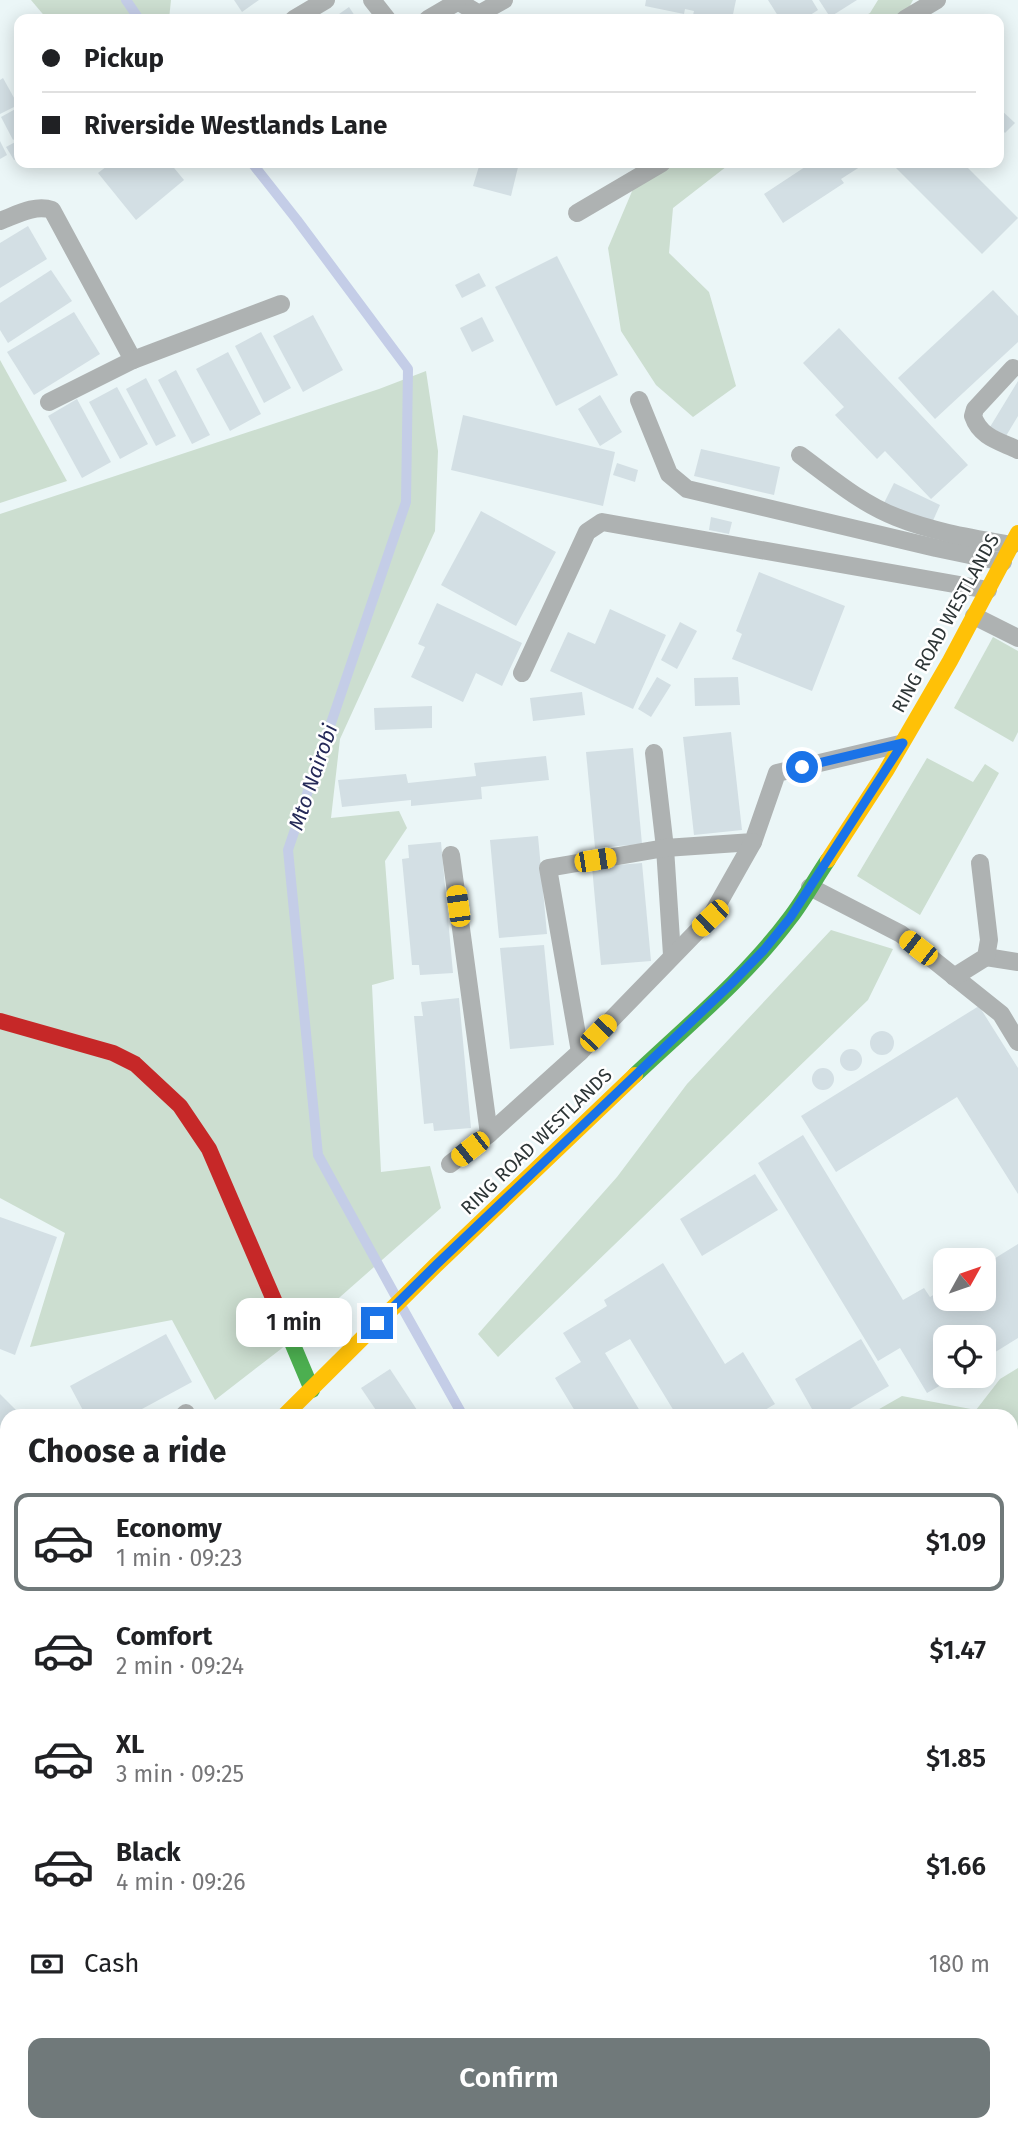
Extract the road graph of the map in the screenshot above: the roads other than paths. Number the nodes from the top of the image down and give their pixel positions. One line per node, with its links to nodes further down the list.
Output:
1 (326, 0): 6 (lane)
2 (372, 0): 7 (lane)
3 (504, 0): 10 (lane)
4 (937, 0): 11 (lane)
5 (456, 1): 8 (lane); 9 (lane)
6 (302, 14)
7 (383, 14)
8 (436, 14)
9 (478, 14)
10 (482, 14)
11 (913, 14)
12 (653, 168): 13 (lane)
13 (576, 213)
14 (0, 221): 16 (lane)
15 (281, 304): 16 (lane)
16 (133, 360): 19 (lane)
17 (1013, 368): 20 (lane)
18 (639, 400): 23 (lane)
19 (49, 402)
20 (1018, 450)
21 (800, 455): 22 (lane)
22 (1015, 539): 23 (main road, RING ROAD WESTLANDS)
23 (1003, 562): 24 (main road, RING ROAD WESTLANDS)
24 (988, 590): 25 (main road, RING ROAD WESTLANDS); 27 (lane)
25 (974, 616): 26 (lane); 28 (main road, RING ROAD WESTLANDS)
26 (1018, 638)
27 (522, 673)
28 (903, 743): 30 (lane); 34 (main road, RING ROAD WESTLANDS)
29 (654, 753): 31 (lane)
30 (753, 842): 31 (lane); 35 (lane)
31 (665, 848): 35 (lane); 41 (lane)
32 (451, 855): 42 (lane)
33 (980, 863): 36 (lane)
34 (810, 887): 38 (lane); 44 (main road, RING ROAD WESTLANDS)
35 (672, 955): 41 (lane)
36 (986, 957): 37 (lane); 38 (lane)
37 (1018, 962)
38 (954, 976): 40 (lane)
39 (0, 1021): 44 (main road)
40 (1018, 1042)
41 (580, 1052): 42 (lane)
42 (489, 1134): 43 (lane)
43 (450, 1164)
44 (312, 1390): 45 (main road)
45 (292, 1409)

